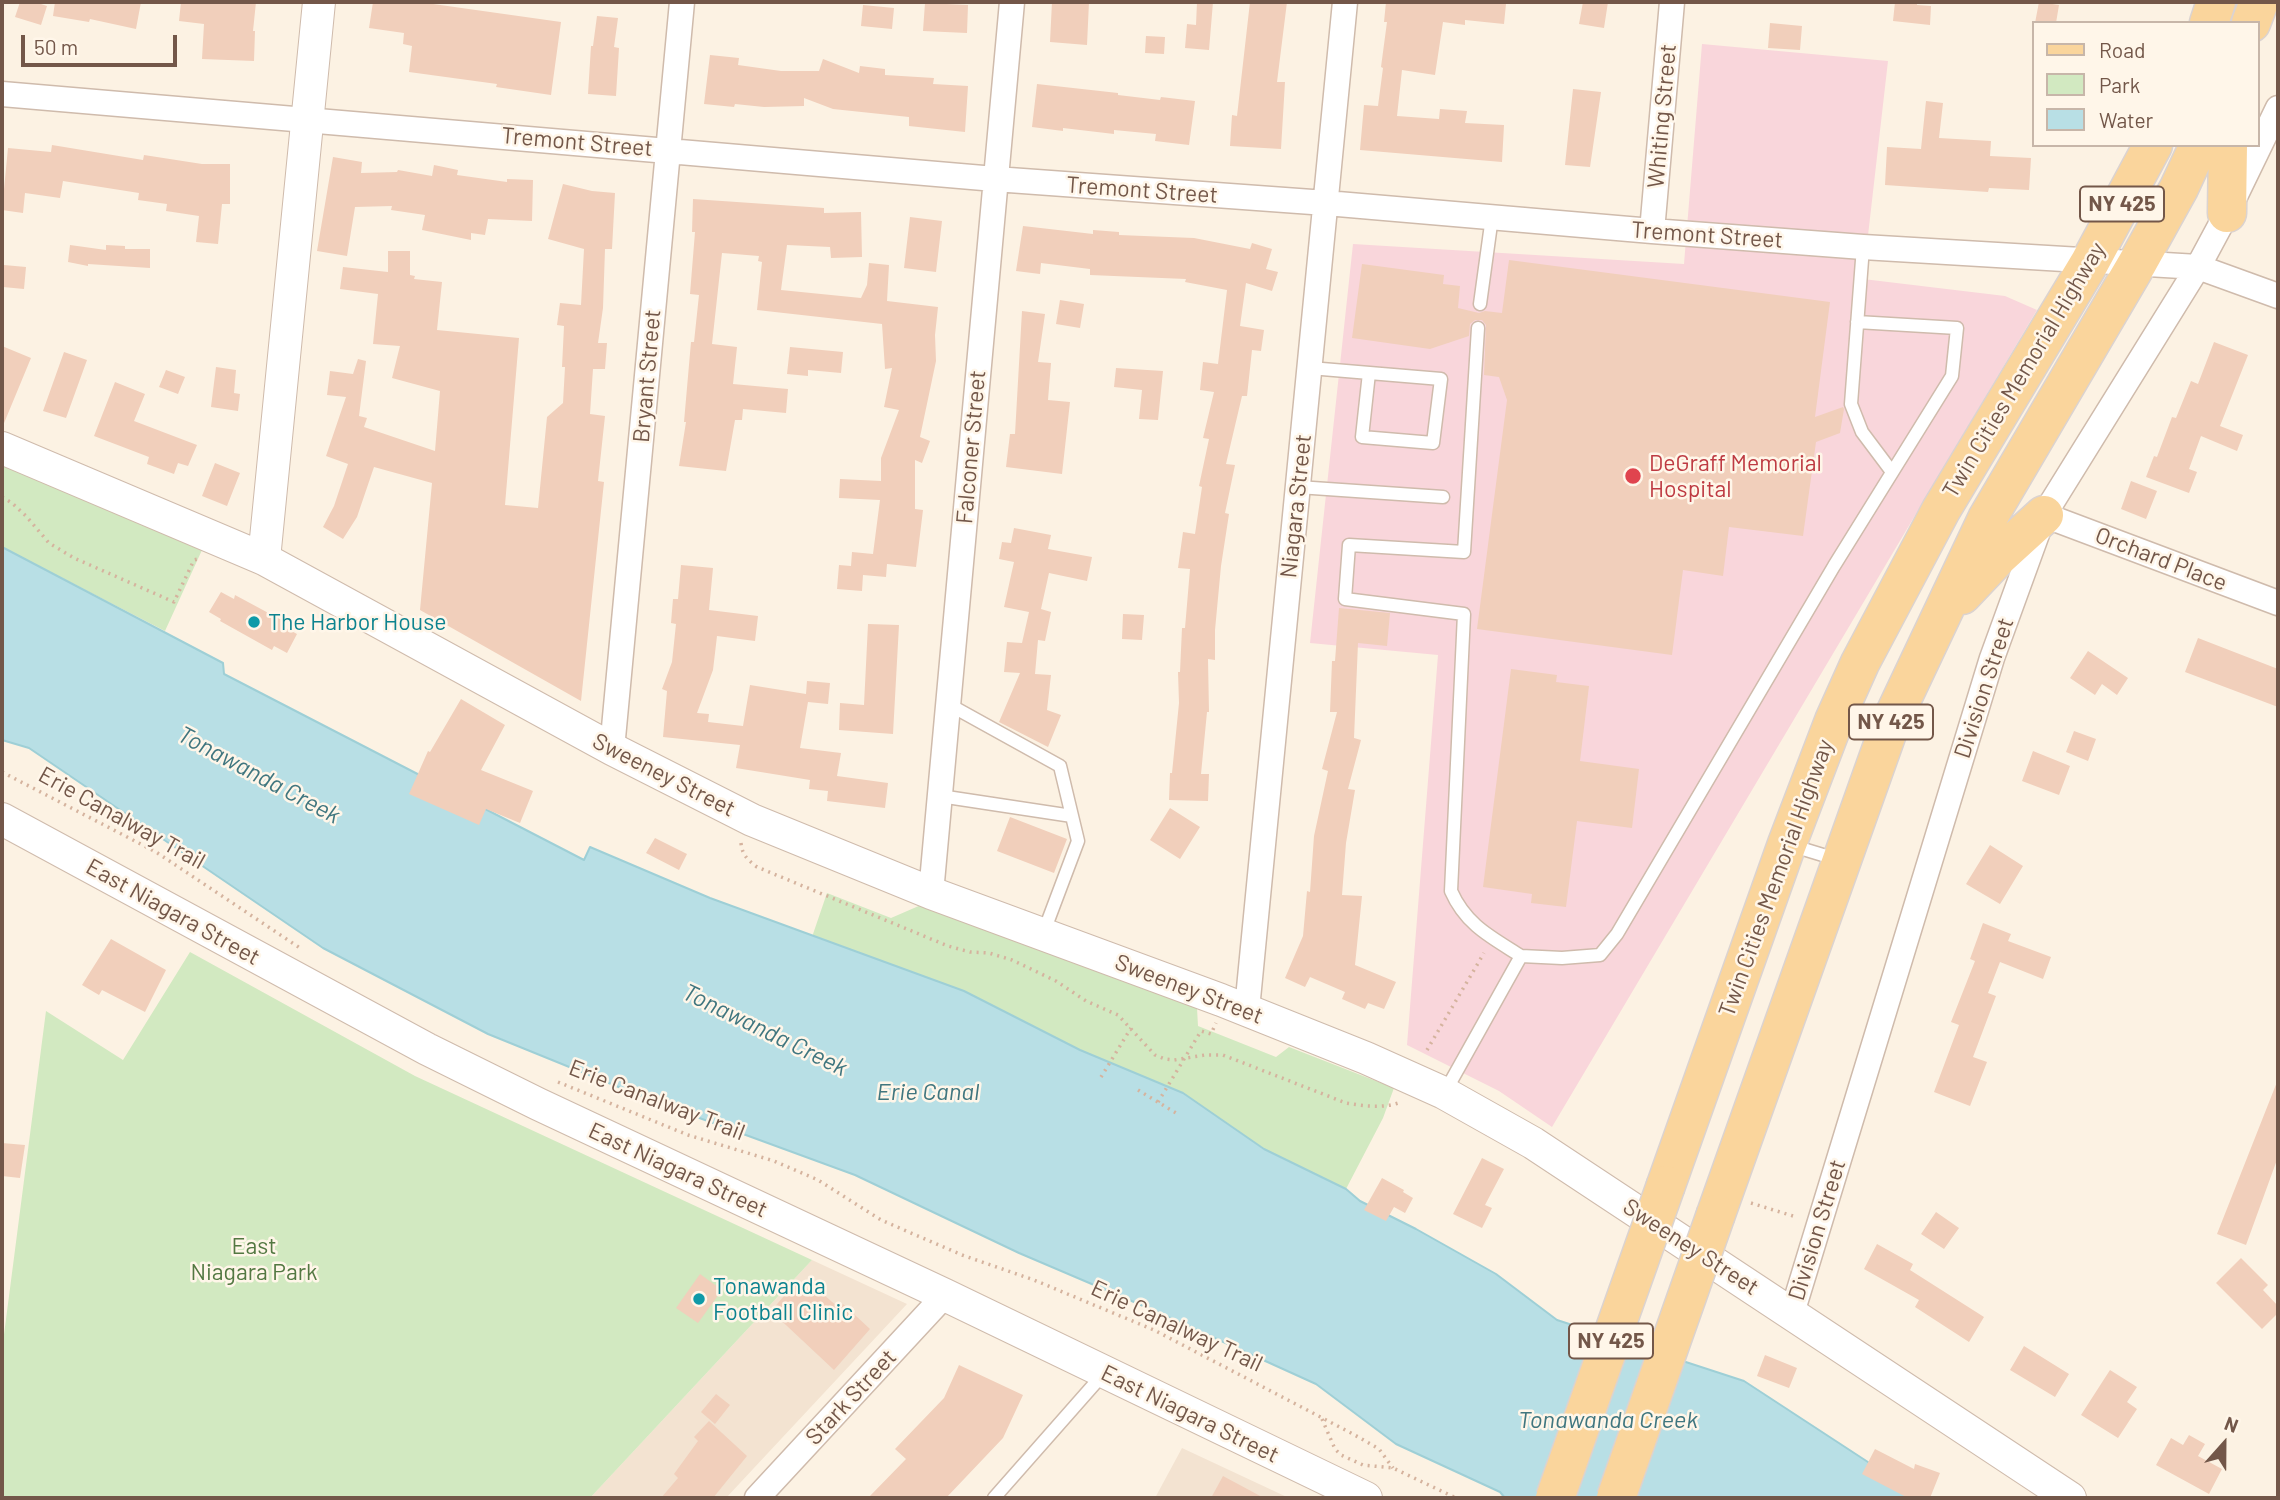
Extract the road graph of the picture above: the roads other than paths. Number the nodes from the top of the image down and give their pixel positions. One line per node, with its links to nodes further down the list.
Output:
1 (318, 2): 12 (street)
2 (682, 2): 16 (street, Bryant Street)
3 (1012, 2): 17 (street, Falconer Street)
4 (1345, 2): 18 (street, Niagara Street)
5 (1672, 2): 21 (street, Whiting Street)
6 (2216, 2): 8 (main road)
7 (2259, 2): 9 (main road)
8 (2210, 21)
9 (2251, 21)
10 (2, 94): 12 (street, Tremont Street)
11 (2278, 108): 19 (street, Division Street)
12 (307, 120): 16 (street, Tremont Street); 37 (street)
13 (2152, 147): 23 (main road, Twin Cities Memorial Highway / NY 425)
14 (2198, 147): 24 (main road, Twin Cities Memorial Highway / NY 425)
15 (2228, 147): 19 (main road)
16 (668, 150): 17 (street, Tremont Street); 41 (street, Bryant Street)
17 (995, 179): 18 (street, Tremont Street); 40 (street, Falconer Street)
18 (1326, 203): 20 (street, Tremont Street); 30 (street, Niagara Street)
19 (2227, 213): 25 (street, Division Street)
20 (1492, 218): 21 (street, Tremont Street); 27 (lane)
21 (1652, 231): 22 (street, Tremont Street)
22 (1863, 247): 23 (street, Tremont Street); 28 (lane)
23 (2090, 262): 24 (street, Tremont Street); 45 (main road, Twin Cities Memorial Highway / NY 425)
24 (2138, 262): 25 (street, Tremont Street); 39 (main road, Twin Cities Memorial Highway / NY 425)
25 (2198, 267): 26 (street, Tremont Street); 36 (street, Division Street)
26 (2278, 296)
27 (1480, 304)
28 (1857, 322): 33 (lane); 33 (lane)
29 (1478, 328): 49 (lane)
30 (1310, 368): 31 (lane); 34 (street, Niagara Street)
31 (1369, 373): 31 (lane)
32 (2, 448): 37 (street, Sweeney Street)
33 (1892, 472): 49 (lane)
34 (1298, 486): 35 (lane); 50 (street, Niagara Street)
35 (1444, 497)
36 (2044, 514): 38 (street, Orchard Place); 39 (main road); 53 (street, Division Street)
37 (264, 559): 41 (street, Sweeney Street)
38 (2278, 603)
39 (1937, 622): 46 (main road, Twin Cities Memorial Highway / NY 425)
40 (948, 704): 42 (street, Falconer Street); 43 (lane)
41 (612, 749): 47 (street, Sweeney Street)
42 (940, 796): 43 (lane); 47 (street, Falconer Street)
43 (1072, 816): 48 (lane)
44 (2, 819): 52 (street, East Niagara Street)
45 (1787, 844): 46 (lane); 58 (main road, Twin Cities Memorial Highway / NY 425, bridge)
46 (1841, 861): 59 (main road, Twin Cities Memorial Highway / NY 425, bridge)
47 (931, 893): 48 (street, Sweeney Street)
48 (1043, 934): 50 (street, Sweeney Street)
49 (1521, 956): 51 (lane)
50 (1233, 1012): 51 (street, Sweeney Street)
51 (1444, 1093): 53 (street, Sweeney Street)
52 (946, 1295): 54 (street, East Niagara Street); 55 (street, Stark Street)
53 (1792, 1313): 60 (street, Sweeney Street)
54 (1105, 1373): 56 (lane); 57 (street, East Niagara Street)
55 (757, 1498)
56 (994, 1498)
57 (1366, 1498)
58 (1555, 1498)
59 (1616, 1498)
60 (2070, 1498)

